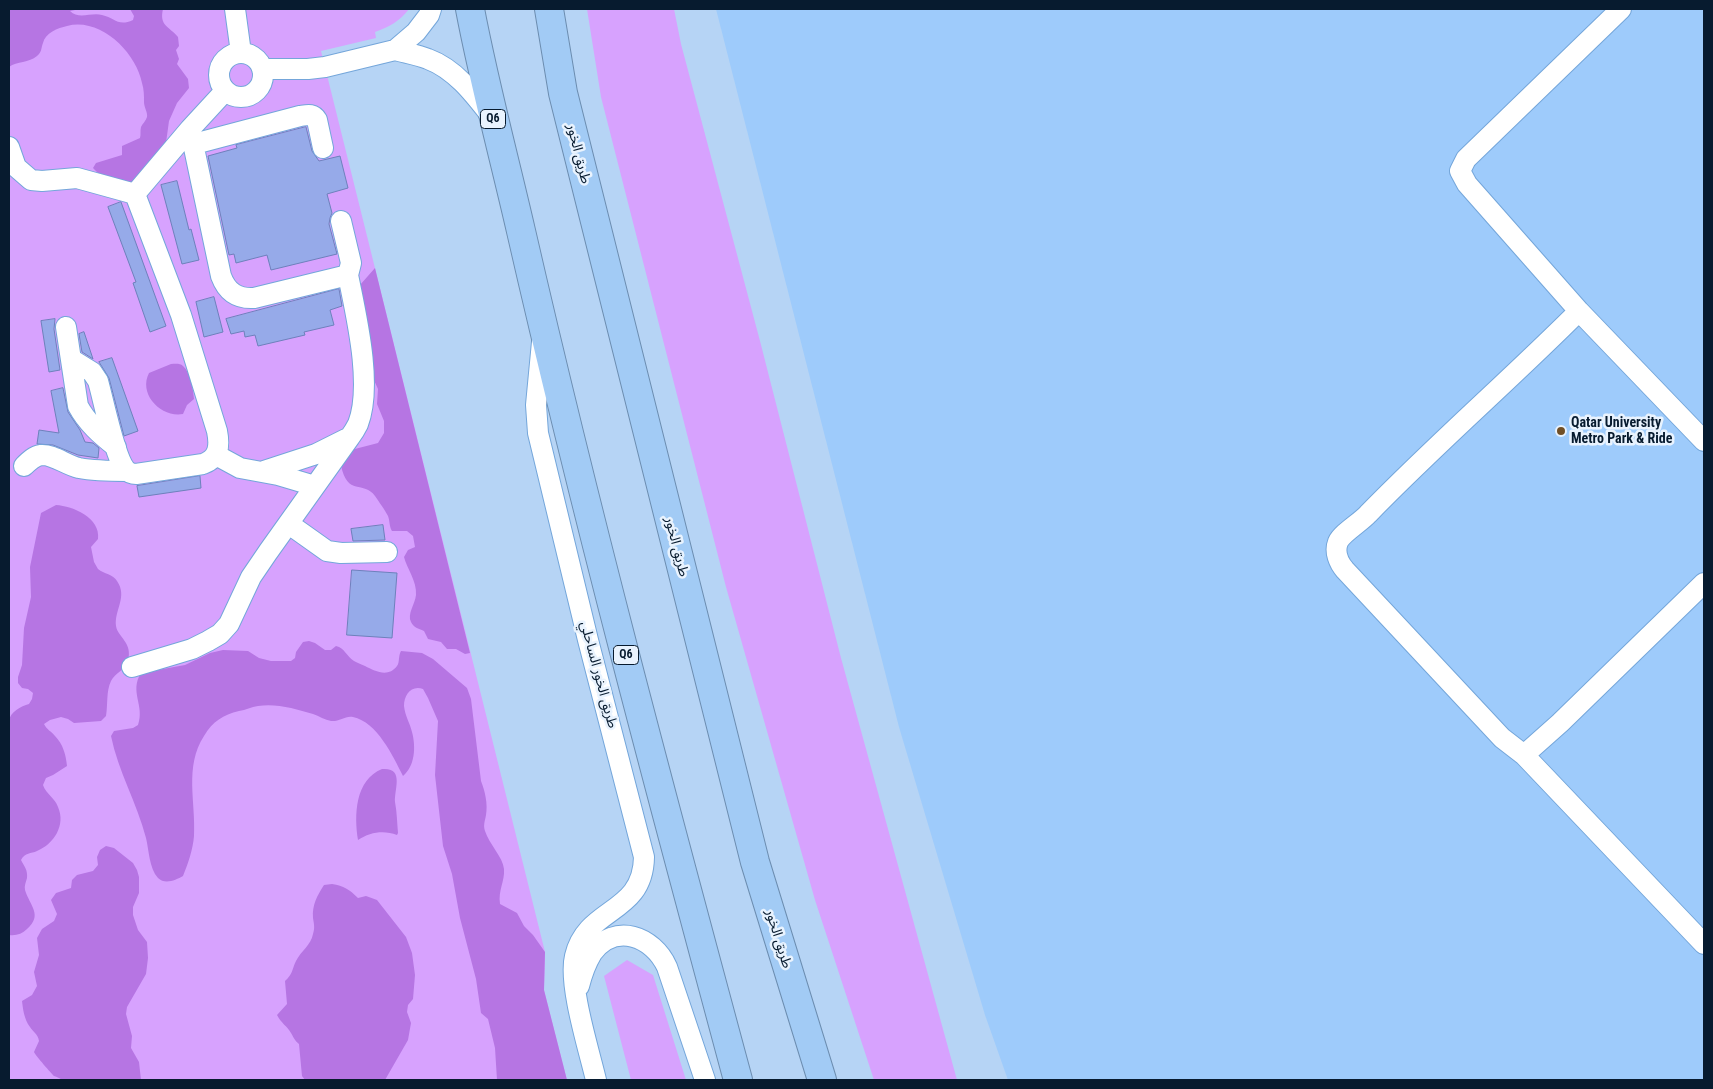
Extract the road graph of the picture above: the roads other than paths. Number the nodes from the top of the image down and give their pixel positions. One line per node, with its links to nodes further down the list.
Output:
1 (235, 9): 7 (street)
2 (431, 9): 6 (street)
3 (470, 9): 10 (highway, Q6)
4 (549, 9): 37 (highway, طريق الخور)
5 (1621, 9): 17 (street)
6 (395, 50): 8 (street); 10 (street)
7 (241, 53): 8 (street); 9 (street)
8 (262, 70): 9 (street)
9 (225, 91): 11 (street)
10 (494, 119): 19 (highway, Q6)
11 (192, 137): 13 (street); 14 (street); 16 (street)
12 (9, 148): 14 (street)
13 (323, 148)
14 (135, 194): 22 (street)
15 (342, 221): 16 (street)
16 (348, 275): 20 (street)
17 (1579, 311): 21 (street); 31 (street)
18 (66, 327): 24 (street)
19 (543, 330): 33 (street, طريق الخور الساحلي); 36 (highway, Q6)
20 (350, 437): 25 (street); 26 (street)
21 (1704, 440)
22 (216, 455): 24 (street); 25 (street)
23 (24, 466): 24 (street)
24 (127, 471)
25 (262, 472): 26 (street)
26 (315, 486): 27 (street)
27 (289, 524): 28 (street); 30 (street)
28 (387, 552)
29 (1704, 583): 31 (street)
30 (132, 667)
31 (1524, 755): 32 (street)
32 (1704, 944)
33 (576, 995): 34 (street, طريق الخور الساحلي); 35 (street, طريق الخور الساحلي)
34 (596, 1080)
35 (705, 1080)
36 (738, 1080)
37 (822, 1080)

